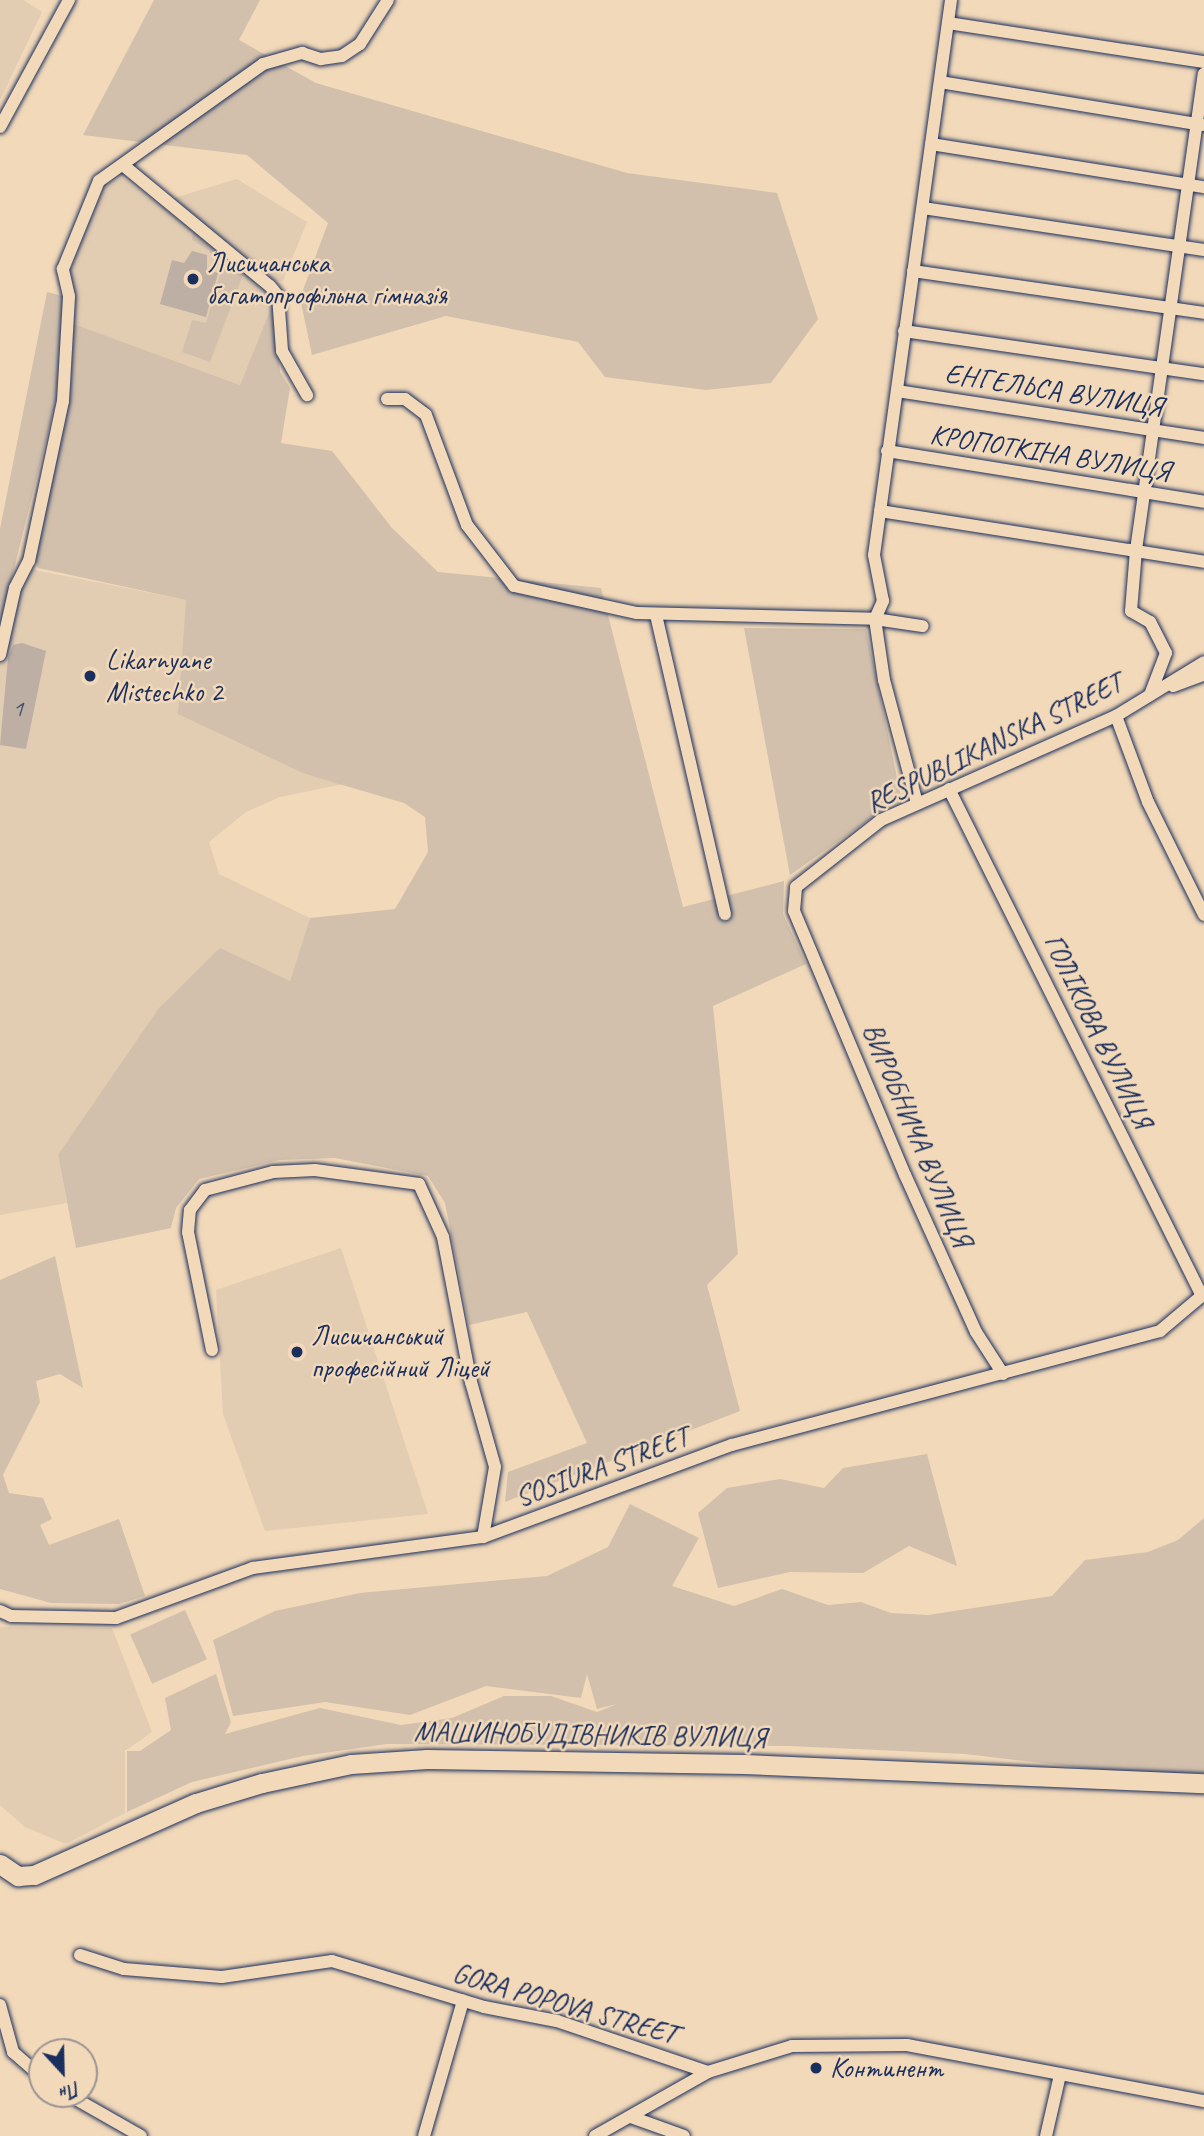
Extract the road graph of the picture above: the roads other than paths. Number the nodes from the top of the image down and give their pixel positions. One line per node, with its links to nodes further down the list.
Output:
1 (69, 0): 9 (street)
2 (388, 0): 11 (street)
3 (951, 0): 4 (street)
4 (948, 23): 5 (street); 7 (street)
5 (1204, 62)
6 (1204, 74): 8 (street)
7 (940, 82): 8 (street); 10 (street)
8 (1200, 125): 12 (street)
9 (0, 127)
10 (932, 144): 12 (street); 14 (street)
11 (123, 165): 24 (street); 37 (street)
12 (1190, 184): 13 (street); 15 (street)
13 (1204, 187)
14 (923, 208): 15 (street); 17 (street)
15 (1180, 246): 16 (street); 18 (street)
16 (1204, 250)
17 (914, 271): 18 (street); 20 (street)
18 (1169, 307): 19 (street); 21 (street)
19 (1204, 313)
20 (904, 331): 21 (street); 23 (street)
21 (1162, 368): 22 (street); 26 (street)
22 (1204, 374)
23 (897, 391): 26 (street, ЕНГЕЛЬСА ВУЛИЦЯ); 28 (street)
24 (307, 395)
25 (387, 399): 34 (street)
26 (1154, 430): 27 (street, ЕНГЕЛЬСА ВУЛИЦЯ); 29 (street)
27 (1204, 438)
28 (887, 451): 29 (street, КРОПОТКІНА ВУЛИЦЯ); 31 (street)
29 (1143, 494): 30 (street, КРОПОТКІНА ВУЛИЦЯ); 32 (street)
30 (1204, 502)
31 (880, 511): 32 (street); 35 (street)
32 (1136, 550): 33 (street); 40 (street)
33 (1204, 562)
34 (656, 615): 35 (street); 45 (street)
35 (875, 620): 36 (street); 43 (street)
36 (922, 626)
37 (0, 655)
38 (1204, 662): 40 (street, RESPUBLIKANSKA STREET)
39 (1204, 675): 40 (street)
40 (1150, 695): 41 (street, RESPUBLIKANSKA STREET)
41 (1116, 716): 42 (street, RESPUBLIKANSKA STREET); 46 (street)
42 (950, 789): 43 (street, RESPUBLIKANSKA STREET); 47 (street, ГОЛІКОВА ВУЛИЦЯ)
43 (917, 803): 44 (street, RESPUBLIKANSKA STREET)
44 (794, 911): 49 (street, ВИРОБНИЧА ВУЛИЦЯ)
45 (726, 915)
46 (1204, 915)
47 (1203, 1295): 49 (street, SOSIURA STREET)
48 (212, 1349): 50 (street)
49 (1003, 1374): 50 (street, SOSIURA STREET)
50 (483, 1537): 51 (street, SOSIURA STREET)
51 (4, 1614)
52 (1204, 1783): 53 (main road, МАШИНОБУДІВНИКІВ ВУЛИЦЯ)
53 (0, 1864)
54 (80, 1955): 55 (street, GORA POPOVA STREET)
55 (463, 2001): 58 (street, GORA POPOVA STREET); 64 (street)
56 (0, 2006): 57 (street)
57 (28, 2065)
58 (708, 2072): 59 (street, GORA POPOVA STREET); 62 (street)
59 (1060, 2075): 60 (street, GORA POPOVA STREET); 67 (street)
60 (1204, 2101)
61 (92, 2108): 63 (street)
62 (631, 2118): 65 (street); 66 (street)
63 (141, 2136)
64 (424, 2136)
65 (596, 2136)
66 (684, 2136)
67 (1046, 2136)

